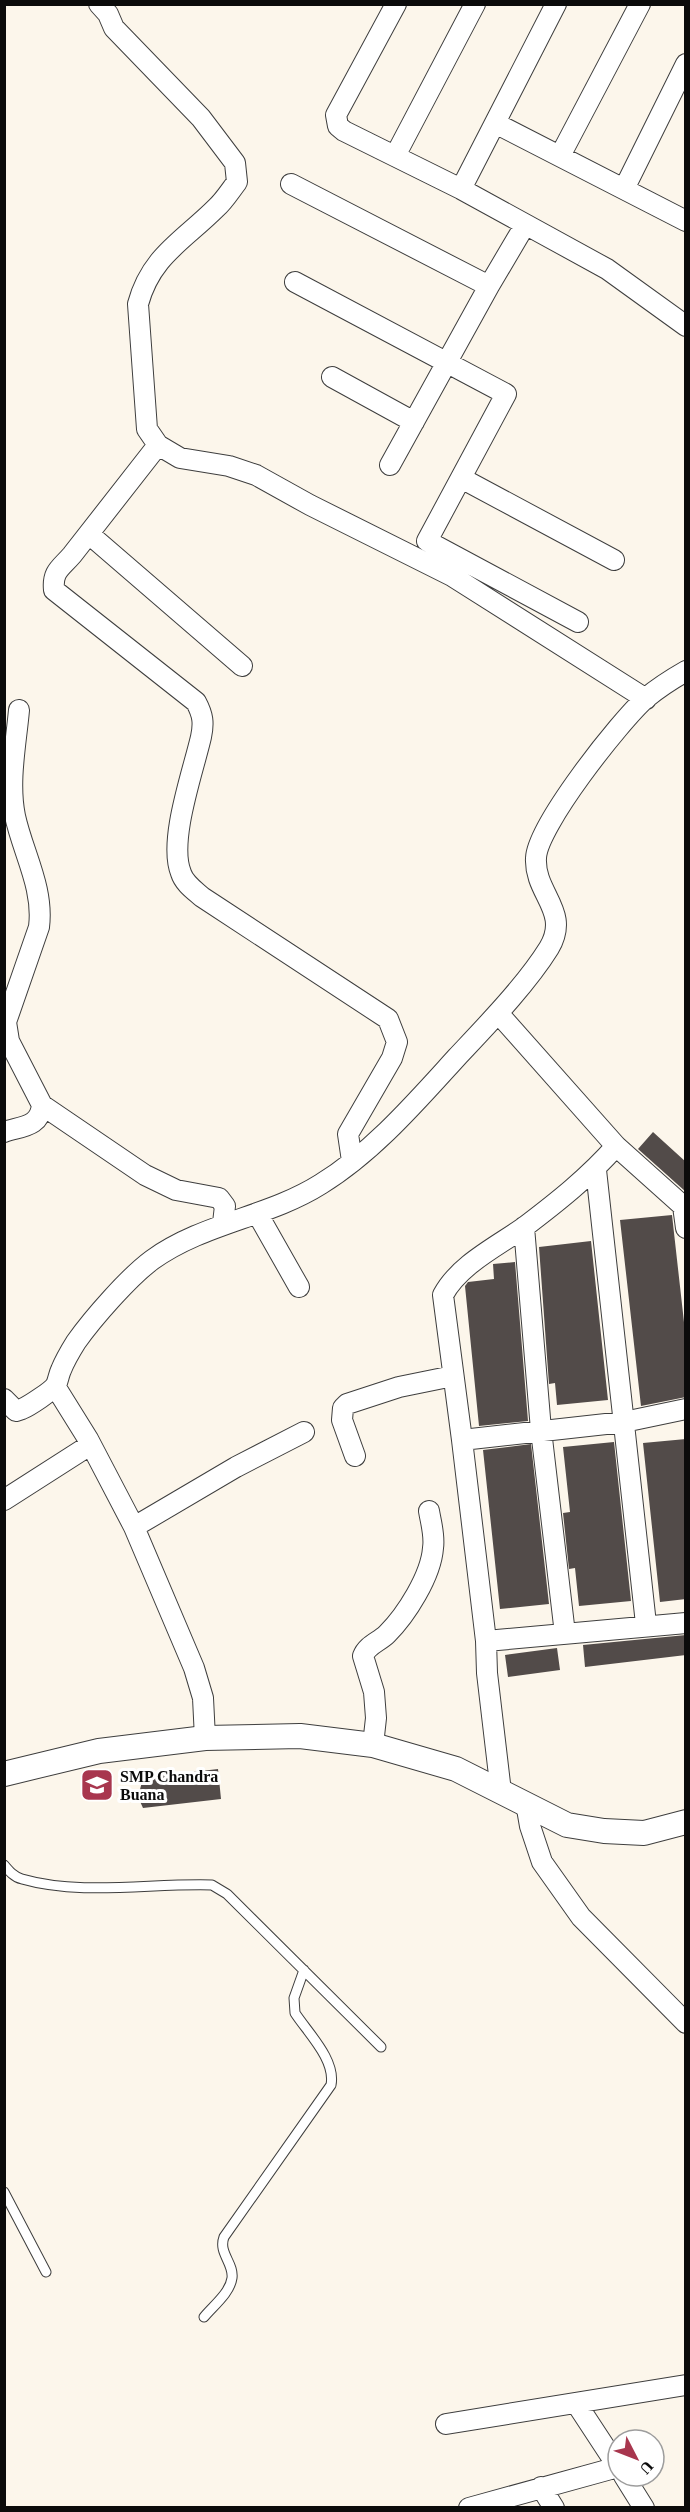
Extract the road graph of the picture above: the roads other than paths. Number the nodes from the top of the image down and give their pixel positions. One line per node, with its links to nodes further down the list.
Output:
1 (99, 4): 22 (street)
2 (396, 4): 9 (street)
3 (475, 4): 9 (street)
4 (556, 4): 8 (street)
5 (640, 4): 10 (street)
6 (686, 64): 7 (street)
7 (681, 86): 13 (street)
8 (495, 123): 10 (street); 12 (street)
9 (395, 156): 12 (street)
10 (560, 156): 13 (street)
11 (291, 184): 17 (street)
12 (461, 189): 15 (street)
13 (624, 189): 14 (street)
14 (686, 221)
15 (525, 225): 17 (street); 18 (street)
16 (296, 282): 19 (street)
17 (489, 286): 19 (street)
18 (686, 326)
19 (447, 363): 21 (street); 24 (street)
20 (332, 377): 21 (street)
21 (414, 422): 23 (street)
22 (158, 445): 25 (street); 30 (street)
23 (390, 465)
24 (461, 478): 26 (street); 27 (street)
25 (89, 534): 28 (street); 37 (street)
26 (614, 560)
27 (578, 622)
28 (242, 666)
29 (686, 671): 30 (street)
30 (646, 699): 32 (street)
31 (19, 710): 33 (street)
32 (498, 1013): 36 (street); 37 (street)
33 (5, 1022): 34 (street)
34 (42, 1105): 35 (street); 41 (street)
35 (4, 1132)
36 (616, 1146): 38 (street); 39 (street)
37 (352, 1161): 40 (street)
38 (596, 1170): 42 (street); 49 (street)
39 (684, 1207): 43 (street)
40 (257, 1213): 41 (street); 44 (street)
41 (223, 1223): 46 (street)
42 (524, 1227): 45 (street); 50 (street)
43 (686, 1228)
44 (299, 1287)
45 (453, 1376): 52 (street); 54 (street)
46 (55, 1386): 47 (street); 53 (street)
47 (4, 1399)
48 (686, 1409): 49 (street)
49 (624, 1422): 50 (street); 59 (street)
50 (541, 1430): 52 (street); 60 (street)
51 (304, 1432): 57 (street)
52 (462, 1440): 61 (street)
53 (90, 1445): 55 (street); 57 (street)
54 (355, 1456)
55 (4, 1500)
56 (429, 1511): 63 (street)
57 (134, 1527): 62 (street)
58 (686, 1623): 59 (street)
59 (646, 1624): 60 (street)
60 (565, 1634): 61 (street)
61 (486, 1641): 65 (street)
62 (205, 1738): 63 (street); 64 (street)
63 (373, 1745): 65 (street)
64 (4, 1774)
65 (501, 1791): 66 (street)
66 (526, 1803): 67 (street); 70 (street)
67 (686, 1822)
68 (4, 1865): 69 (lane)
69 (304, 1970): 71 (lane); 74 (lane)
70 (686, 2023)
71 (381, 2047)
72 (4, 2192): 73 (lane)
73 (46, 2272)
74 (204, 2317)
75 (686, 2385): 76 (street)
76 (576, 2403): 77 (street); 78 (street)
77 (446, 2424)
78 (606, 2449)
79 (606, 2470): 80 (street)
80 (541, 2487): 82 (street); 83 (street)
81 (632, 2488): 84 (street)
82 (469, 2508)
83 (554, 2508)
84 (644, 2508)

